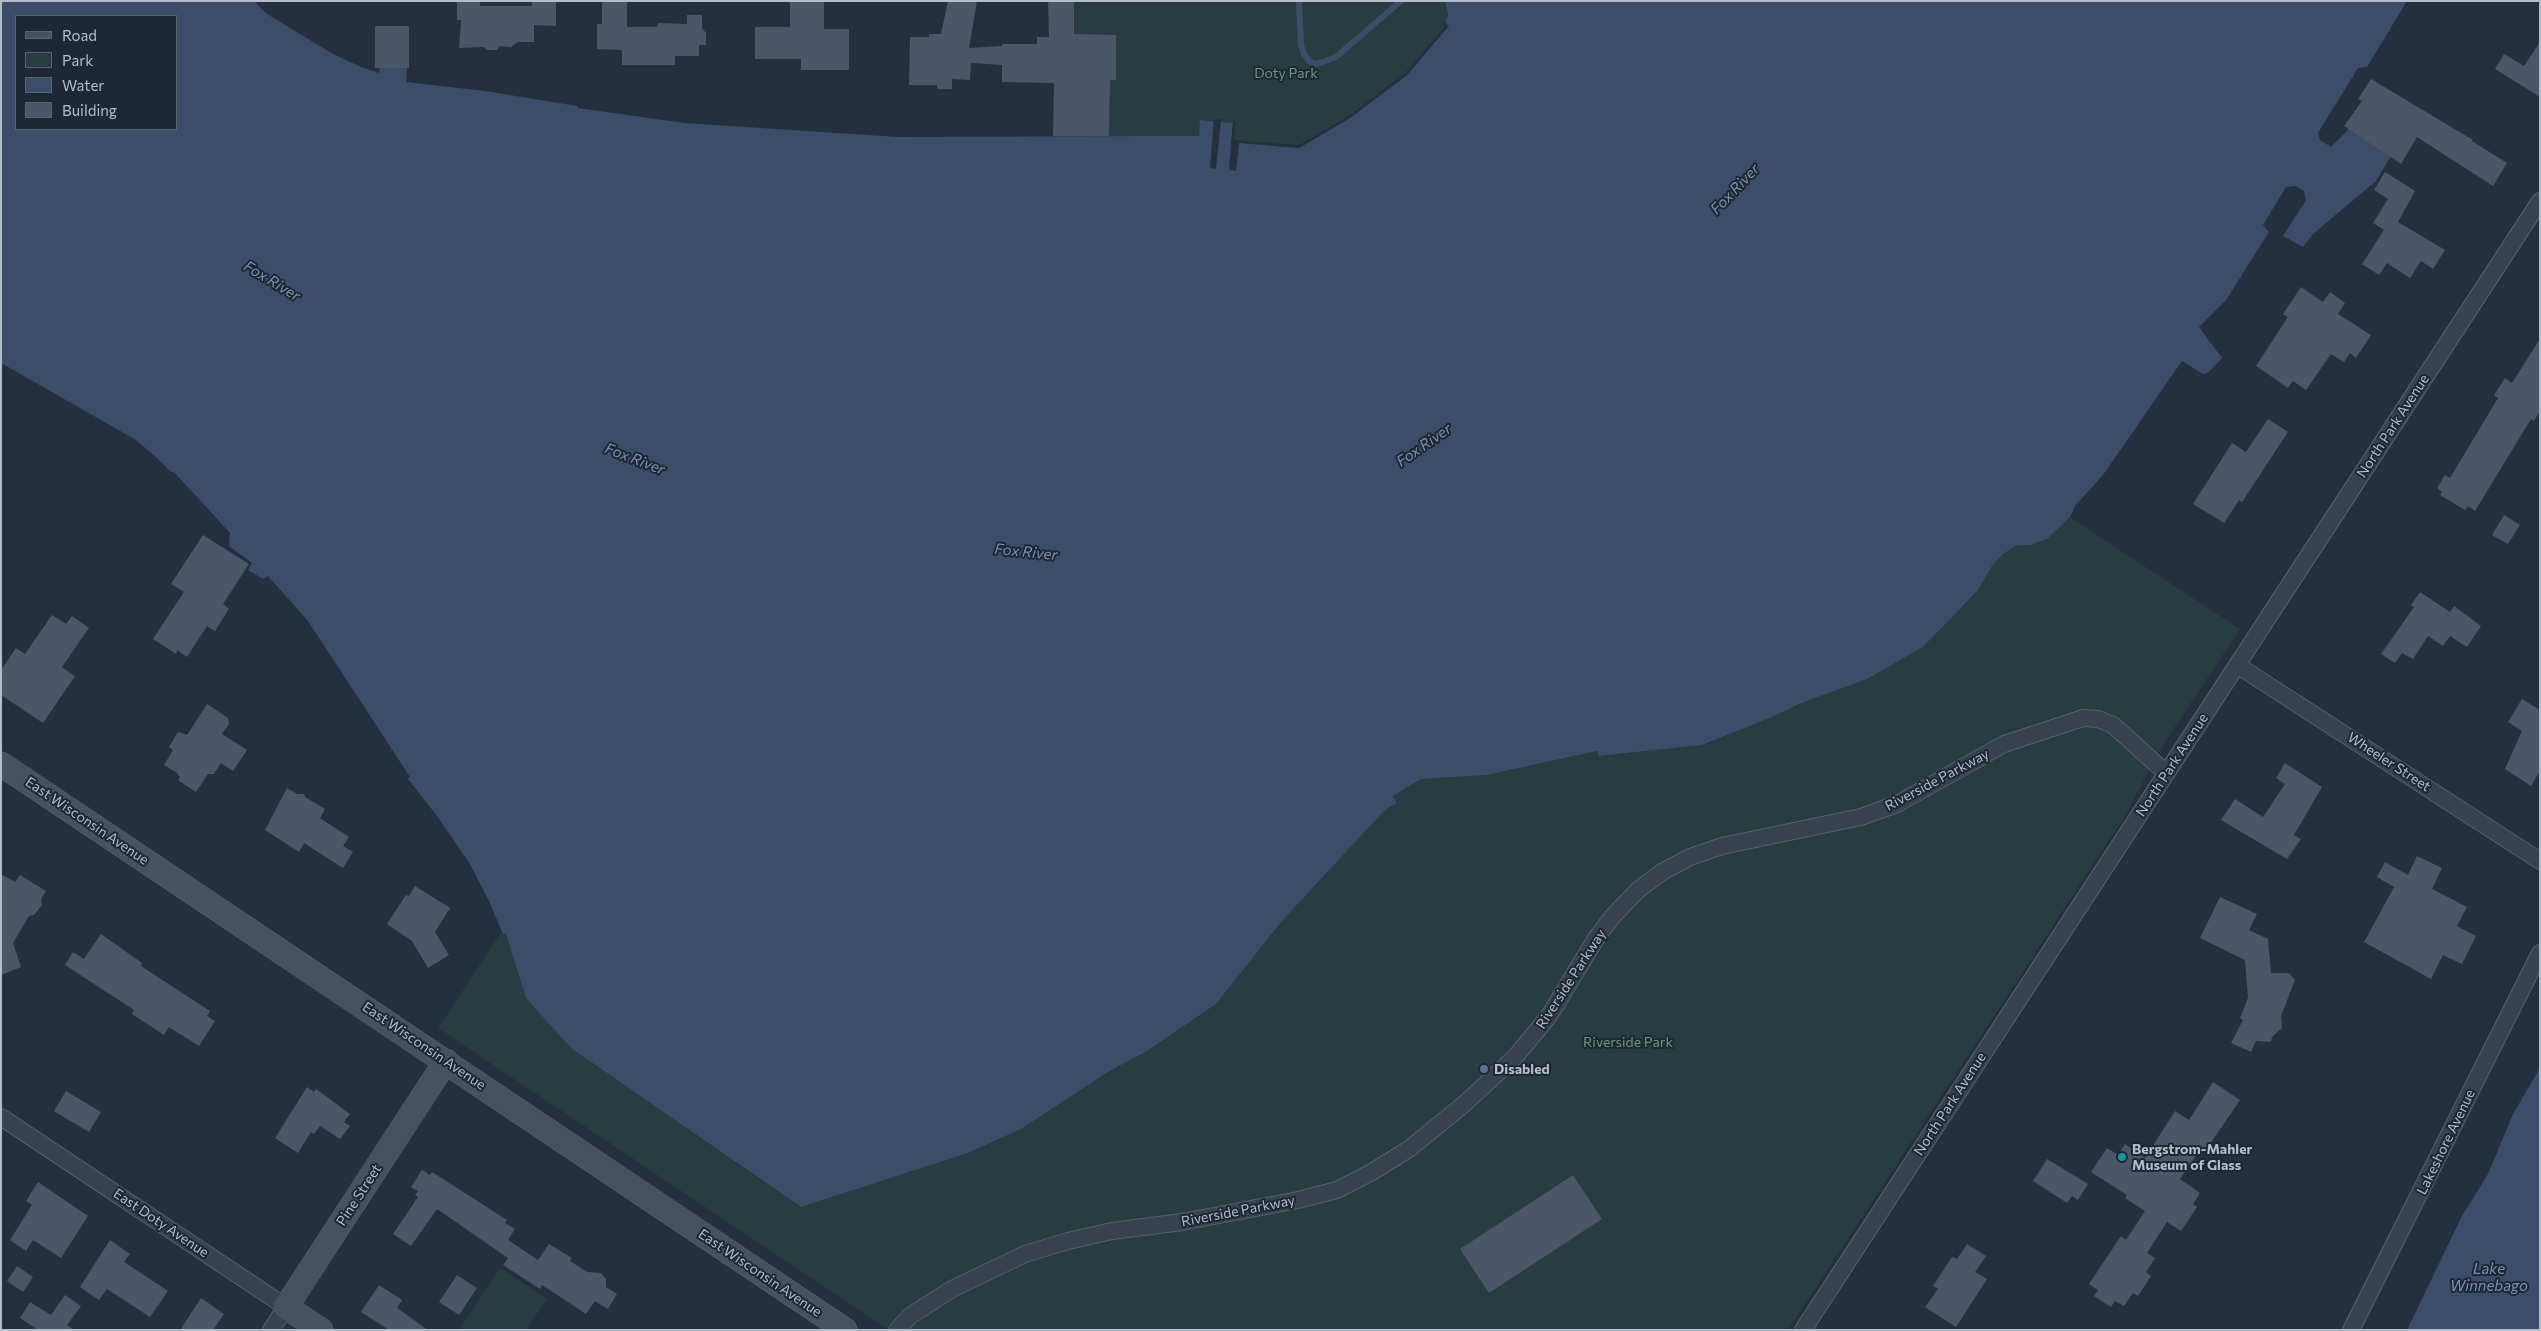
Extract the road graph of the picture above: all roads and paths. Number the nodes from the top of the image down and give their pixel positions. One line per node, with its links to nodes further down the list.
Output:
1 (2540, 201): 2 (street, North Park Avenue)
2 (2237, 665): 4 (street, North Park Avenue); 5 (street, Wheeler Street)
3 (1, 764): 7 (main road, East Wisconsin Avenue)
4 (2166, 773): 13 (street, Riverside Parkway); 14 (street, North Park Avenue)
5 (2540, 861)
6 (2540, 954): 15 (street, Lakeshore Avenue)
7 (446, 1061): 9 (main road, Pine Street); 12 (main road, East Wisconsin Avenue)
8 (1, 1117): 9 (street, East Doty Avenue)
9 (286, 1307): 10 (street, Pine Street); 11 (main road, East Doty Avenue)
10 (271, 1330)
11 (321, 1330)
12 (845, 1330)
13 (897, 1330)
14 (1803, 1330)
15 (2351, 1330)

